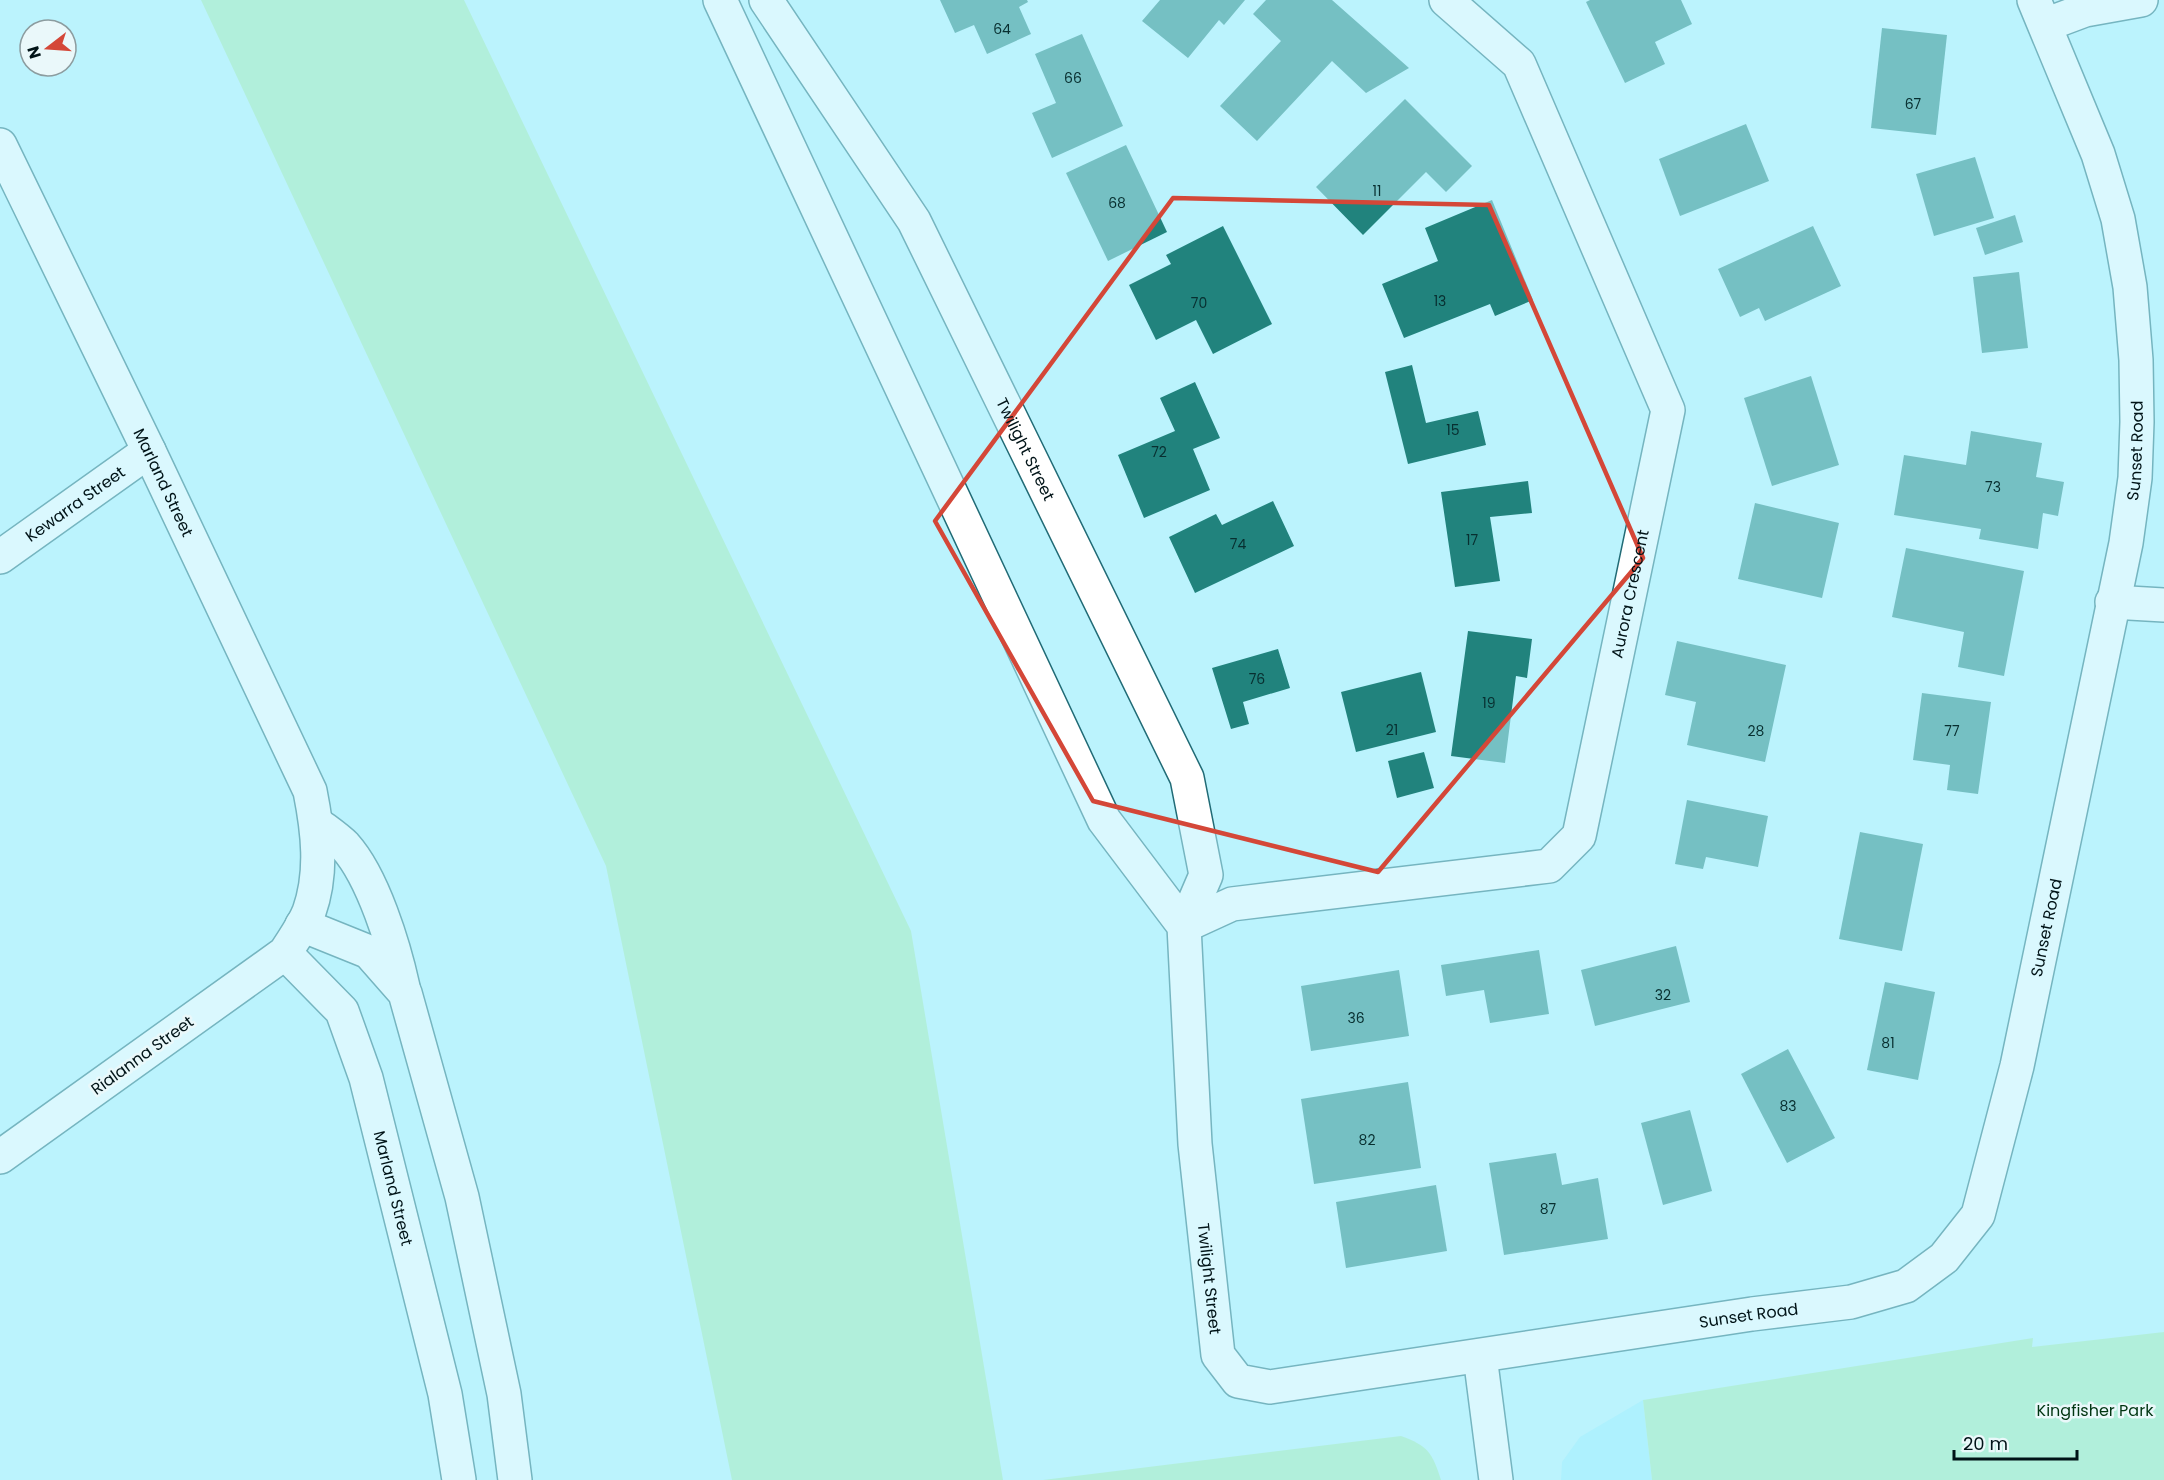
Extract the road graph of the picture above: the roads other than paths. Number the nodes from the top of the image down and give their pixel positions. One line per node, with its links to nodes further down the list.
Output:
1 (720, 0): 13 (street)
2 (766, 0): 13 (street, Twilight Street)
3 (1446, 0): 13 (street, Aurora Crescent)
4 (2141, 0): 5 (street)
5 (2040, 12): 9 (street, Sunset Road)
6 (0, 145): 7 (street, Marland Street)
7 (149, 451): 8 (street, Kewarra Street); 11 (street, Marland Street)
8 (0, 557)
9 (2112, 602): 10 (street); 17 (street, Sunset Road)
10 (2164, 605)
11 (316, 823): 12 (street, Marland Street); 15 (street)
12 (303, 925): 14 (street, Marland Street); 15 (street)
13 (1184, 926): 17 (street, Twilight Street)
14 (285, 953): 16 (street, Rialanna Street); 18 (street, Marland Street)
15 (405, 993): 19 (street)
16 (0, 1157)
17 (1480, 1356): 20 (street)
18 (459, 1480)
19 (515, 1480)
20 (1496, 1480)

